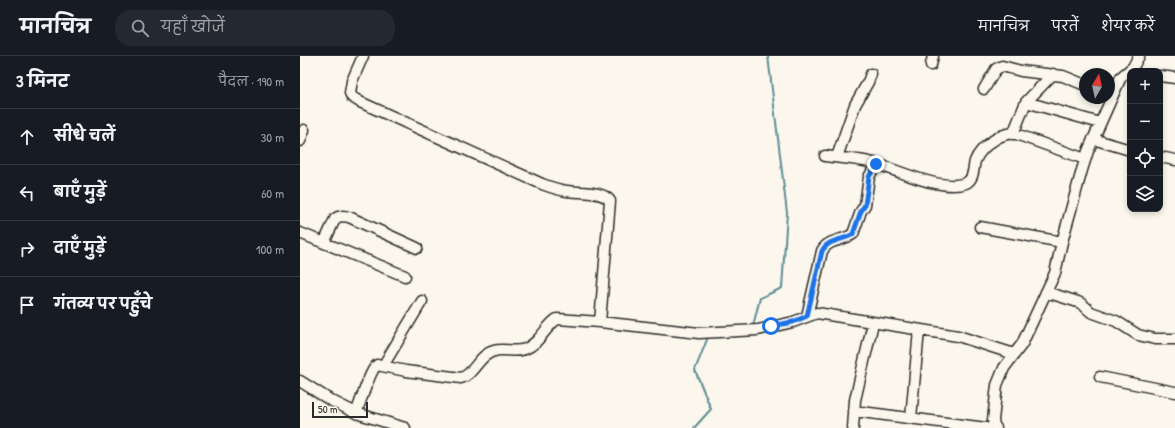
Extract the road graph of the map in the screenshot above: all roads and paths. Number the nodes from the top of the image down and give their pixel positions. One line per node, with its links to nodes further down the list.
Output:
1 (362, 56): 35 (street)
2 (1139, 56): 3 (street)
3 (1132, 68)
4 (1127, 73): 10 (street)
5 (871, 74): 21 (street)
6 (1053, 74): 9 (street); 11 (street); 12 (street)
7 (1163, 76): 8 (street)
8 (1175, 78)
9 (1079, 83)
10 (1115, 88)
11 (984, 89)
12 (1026, 102): 14 (street); 16 (street)
13 (1108, 104): 14 (street)
14 (1100, 123): 17 (street)
15 (304, 130): 18 (street)
16 (1013, 134): 22 (street); 25 (street)
17 (1093, 139): 19 (street); 22 (street)
18 (300, 141)
19 (1127, 149)
20 (826, 156): 21 (street)
21 (837, 157): 25 (street)
22 (1085, 158): 28 (street)
23 (1163, 158): 24 (street)
24 (1175, 160)
25 (876, 164): 34 (street)
26 (980, 227): 28 (street)
27 (300, 233): 29 (street)
28 (1062, 242): 32 (street)
29 (324, 243): 30 (street); 31 (street)
30 (417, 248)
31 (405, 276)
32 (1046, 292): 38 (street); 39 (street)
33 (422, 301): 40 (street)
34 (807, 316): 35 (street); 36 (street)
35 (600, 322): 40 (street)
36 (873, 323): 37 (street); 44 (street)
37 (919, 330): 39 (street); 46 (street)
38 (1175, 339)
39 (1014, 354): 50 (street)
40 (383, 366): 45 (street)
41 (1100, 376): 43 (street)
42 (300, 381): 45 (street)
43 (1175, 392)
44 (854, 411): 46 (street); 48 (street)
45 (356, 413): 47 (street)
46 (910, 418): 49 (street)
47 (404, 428)
48 (852, 428)
49 (986, 428)
50 (996, 428)

